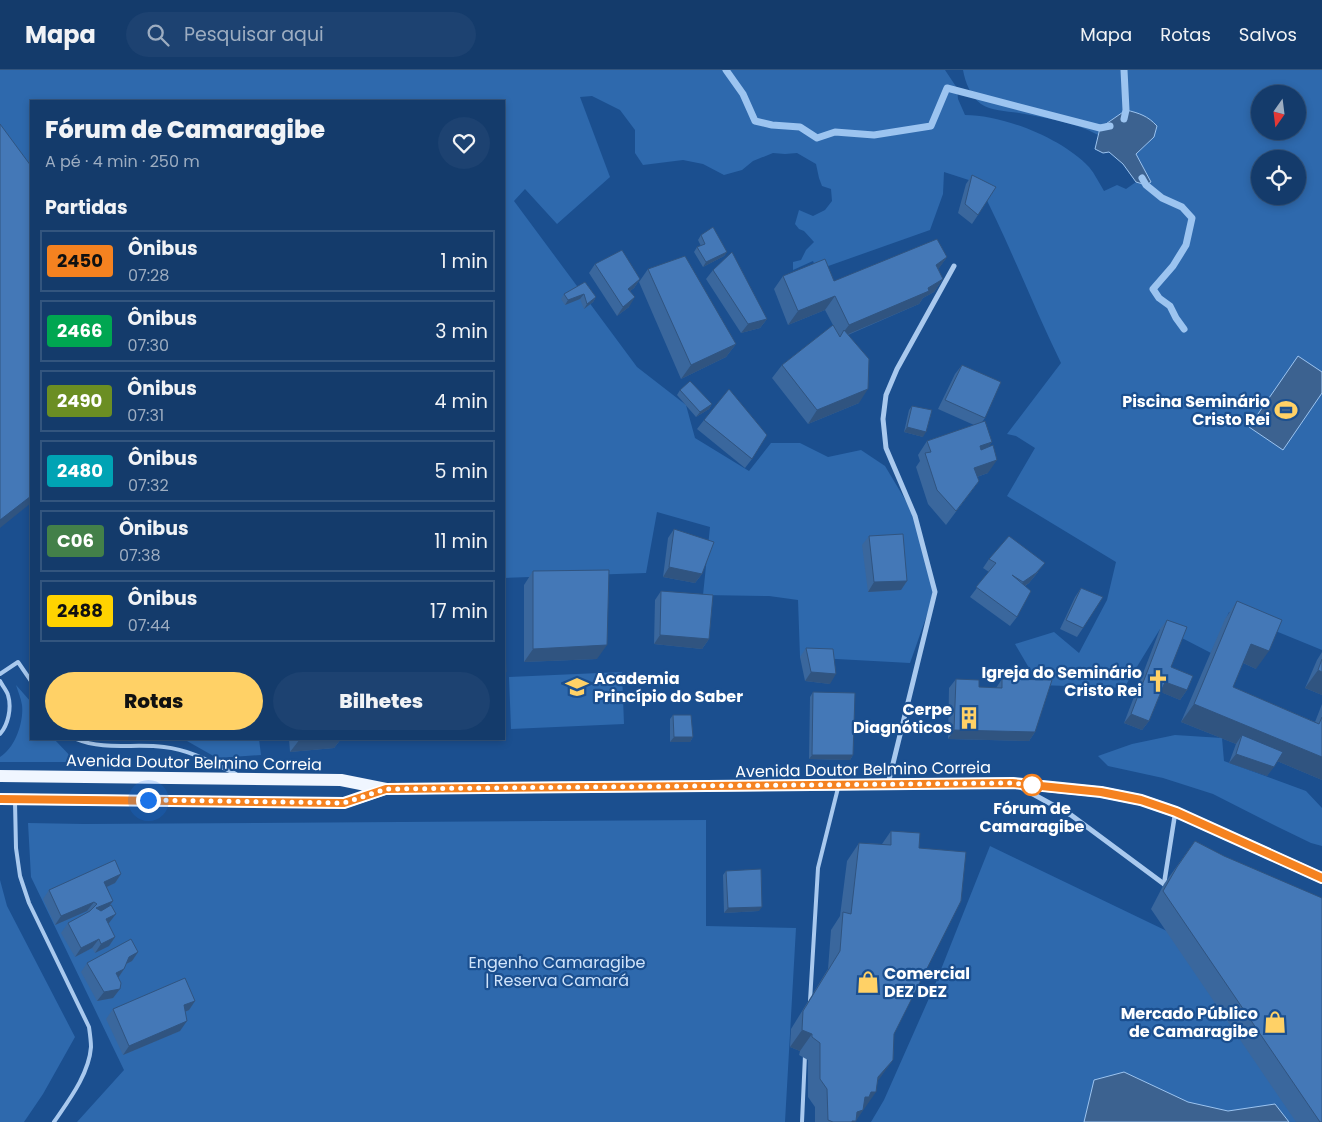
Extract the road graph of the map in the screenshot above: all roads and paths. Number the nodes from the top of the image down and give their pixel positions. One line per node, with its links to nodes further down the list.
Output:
1 (954, 266): 10 (street)
2 (0, 674): 3 (lane)
3 (30, 680)
4 (0, 681): 5 (lane)
5 (0, 734)
6 (79, 740): 8 (lane)
7 (0, 776): 8 (main road, Avenida Doutor Belmino Correia)
8 (247, 780): 12 (main road, Avenida Doutor Belmino Correia)
9 (1012, 783): 10 (main road, Avenida Doutor Belmino Correia); 15 (main road, Avenida Doutor Belmino Correia); 17 (street)
10 (888, 785): 11 (main road, Avenida Doutor Belmino Correia)
11 (838, 786): 12 (main road, Avenida Doutor Belmino Correia); 19 (lane)
12 (386, 789): 14 (main road, Avenida Doutor Belmino Correia)
13 (0, 799): 14 (main road, Avenida Doutor Belmino Correia)
14 (15, 799): 21 (lane)
15 (1176, 812): 16 (main road, Avenida Doutor Belmino Correia); 17 (street)
16 (1322, 878)
17 (1164, 884): 18 (street)
18 (1176, 897)
19 (810, 1005)
20 (806, 1049): 22 (lane)
21 (54, 1122)
22 (802, 1122)

